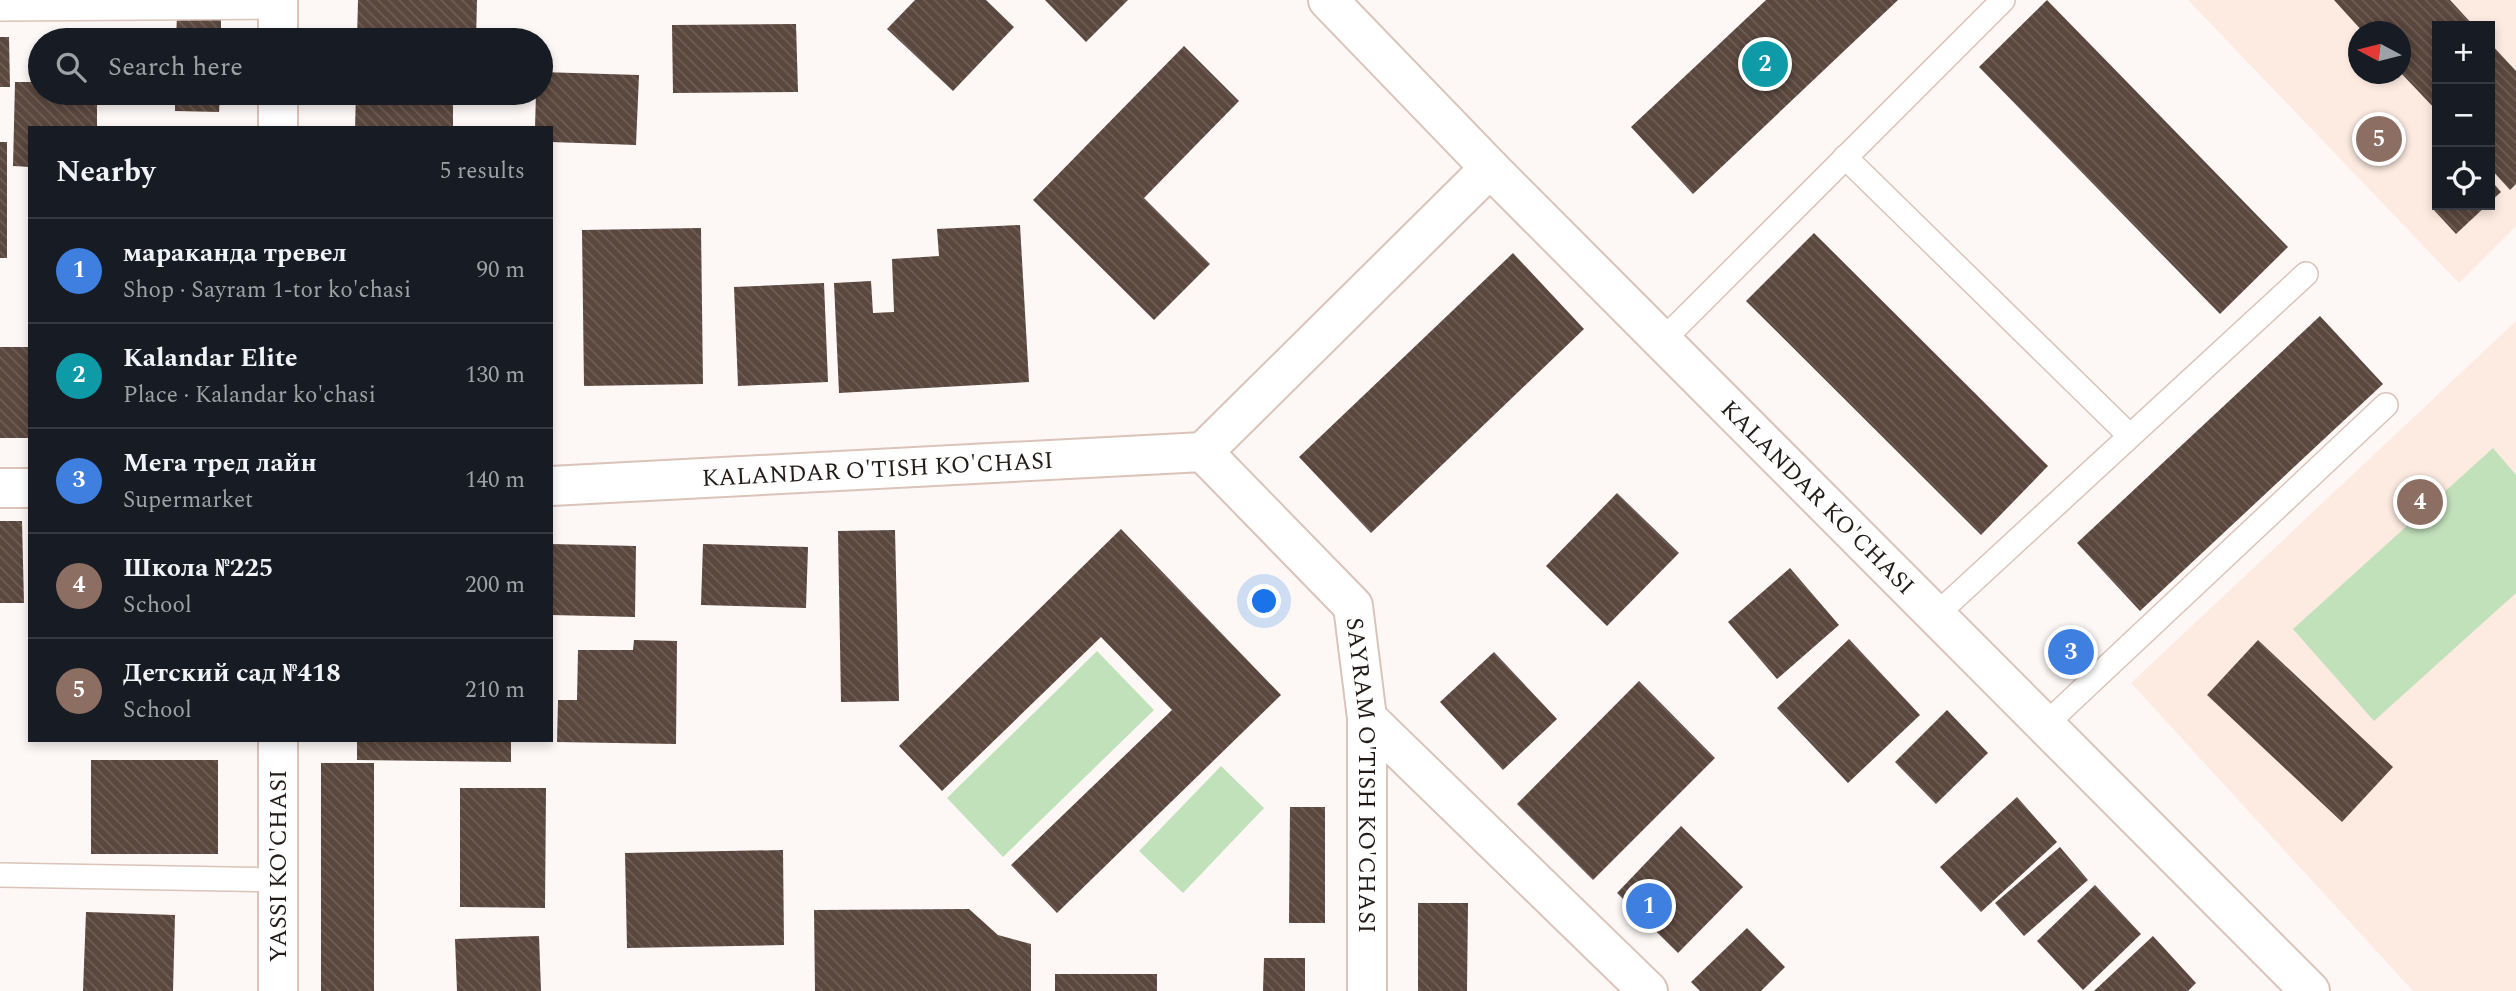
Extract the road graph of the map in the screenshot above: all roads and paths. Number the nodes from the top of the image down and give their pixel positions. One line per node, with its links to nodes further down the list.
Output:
1 (1328, 0): 8 (street, KALANDAR KO'CHASI)
2 (2003, 0): 7 (lane)
3 (0, 9): 4 (lane)
4 (278, 16)
5 (278, 105): 6 (street)
6 (278, 126)
7 (1845, 157): 10 (lane); 12 (lane)
8 (1490, 168): 10 (street, KALANDAR KO'CHASI); 13 (street)
9 (2306, 274): 12 (lane)
10 (1662, 341): 17 (street, KALANDAR KO'CHASI)
11 (2386, 405): 19 (lane)
12 (2130, 436): 17 (lane)
13 (1203, 452): 14 (street, KALANDAR O'TISH KO'CHASI); 18 (street, SAYRAM O'TISH KO'CHASI)
14 (553, 486)
15 (0, 488): 16 (street)
16 (28, 488)
17 (1936, 615): 19 (street, KALANDAR KO'CHASI)
18 (1367, 718): 24 (street, SAYRAM O'TISH KO'CHASI); 25 (street)
19 (2045, 725): 26 (street, KALANDAR KO'CHASI)
20 (278, 742): 22 (street, YASSI KO'CHASI)
21 (0, 875): 22 (lane)
22 (278, 880): 23 (street, YASSI KO'CHASI)
23 (278, 991)
24 (1367, 991)
25 (1648, 991)
26 (2310, 991)

